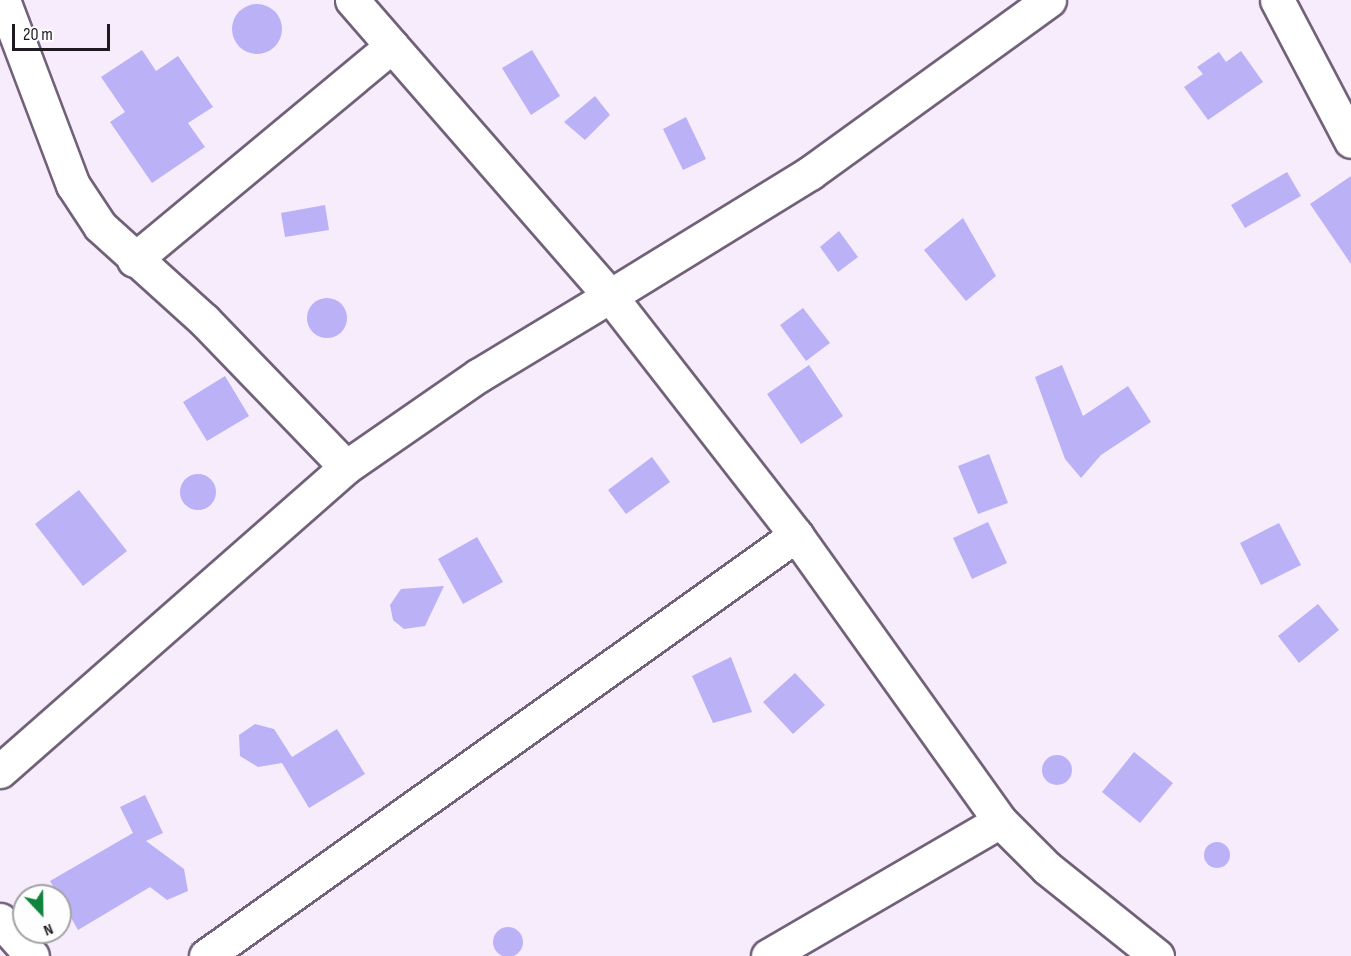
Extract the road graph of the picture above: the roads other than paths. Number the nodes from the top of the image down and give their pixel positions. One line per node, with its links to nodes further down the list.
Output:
1 (3, 0): 7 (street)
2 (352, 0): 5 (street)
3 (1048, 0): 8 (street)
4 (1277, 0): 6 (street)
5 (392, 46): 7 (street); 8 (street)
6 (1351, 141)
7 (134, 260): 9 (street)
8 (610, 296): 9 (street); 10 (street)
9 (346, 467): 11 (street)
10 (796, 535): 12 (street); 15 (street)
11 (0, 771)
12 (1000, 821): 16 (street); 17 (street)
13 (0, 920): 14 (street)
14 (32, 956)
15 (206, 956)
16 (768, 956)
17 (1157, 956)

